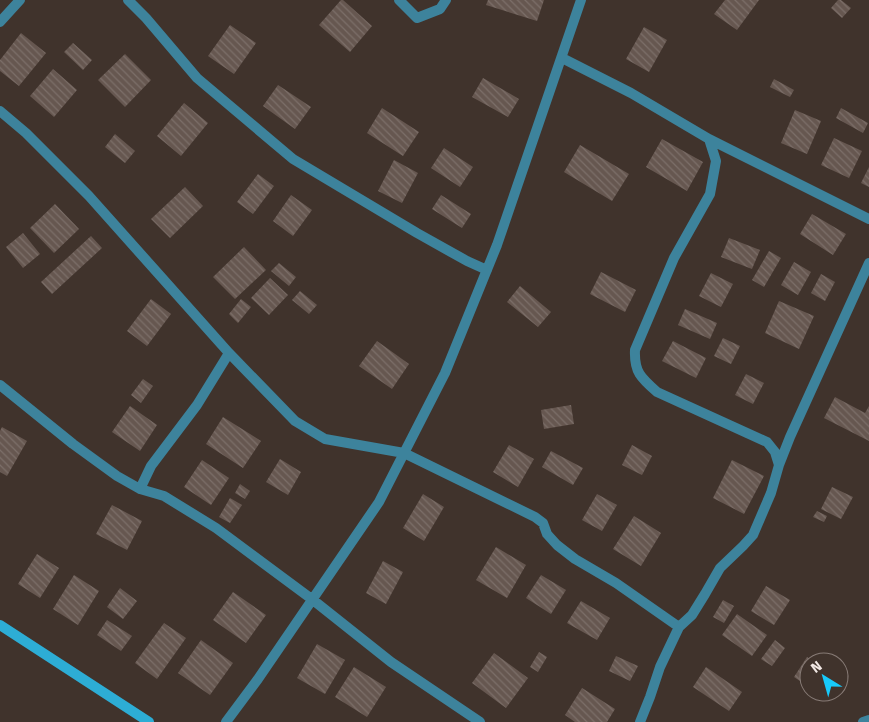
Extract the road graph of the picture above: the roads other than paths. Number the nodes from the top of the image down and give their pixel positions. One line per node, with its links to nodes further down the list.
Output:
1 (20, 0): 6 (street)
2 (128, 0): 12 (street)
3 (398, 0): 4 (street)
4 (446, 0)
5 (581, 0): 7 (street)
6 (0, 22)
7 (562, 58): 9 (street); 12 (street)
8 (0, 112): 13 (street)
9 (709, 139): 10 (street); 16 (street)
10 (869, 219)
11 (869, 263): 16 (street)
12 (486, 270): 15 (street)
13 (229, 353): 15 (street); 17 (street)
14 (0, 385): 17 (street)
15 (404, 453): 18 (street); 20 (street)
16 (779, 465): 20 (street)
17 (140, 489): 18 (street)
18 (312, 600): 23 (street); 24 (street)
19 (0, 625): 22 (street)
20 (679, 627): 25 (street)
21 (869, 720): 26 (street)
22 (149, 722)
23 (226, 722)
24 (480, 722)
25 (640, 722)
26 (863, 722)

